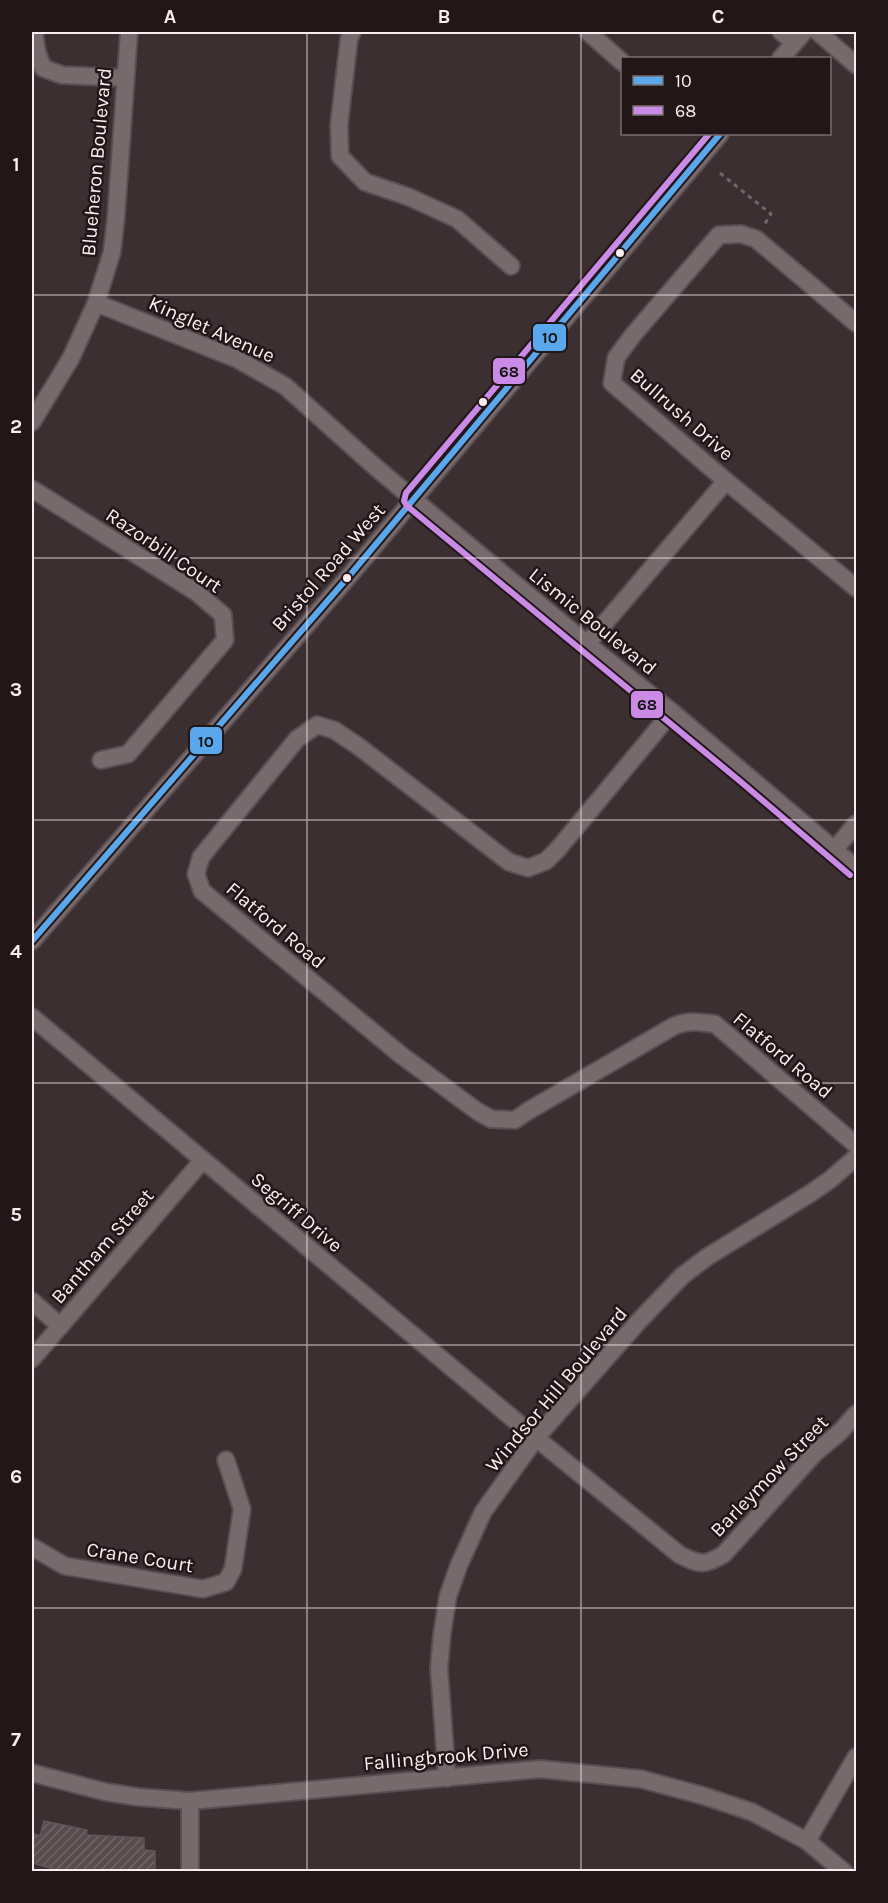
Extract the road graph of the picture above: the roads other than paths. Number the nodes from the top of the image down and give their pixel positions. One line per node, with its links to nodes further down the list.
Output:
1 (34, 32): 11 (street)
2 (129, 32): 11 (street, Blueheron Boulevard)
3 (352, 32): 13 (street)
4 (588, 32): 9 (street)
5 (781, 32): 7 (street)
6 (818, 32): 10 (street)
7 (800, 37): 8 (street)
8 (783, 57)
9 (621, 61)
10 (856, 64)
11 (125, 78): 14 (street, Blueheron Boulevard)
12 (711, 136): 19 (street, Bristol Road West)
13 (511, 266)
14 (96, 303): 16 (street, Blueheron Boulevard); 19 (street, Kinglet Avenue)
15 (856, 322): 17 (street, Bullrush Drive)
16 (32, 422)
17 (726, 481): 20 (street, Bullrush Drive); 21 (street)
18 (32, 489): 23 (street, Razorbill Court)
19 (413, 499): 21 (street, Lismic Boulevard); 27 (street, Bristol Road West)
20 (856, 588)
21 (587, 644): 22 (street, Lismic Boulevard)
22 (672, 712): 25 (street, Lismic Boulevard); 29 (street, Flatford Road)
23 (101, 760)
24 (856, 824): 25 (street)
25 (835, 849): 26 (street, Lismic Boulevard)
26 (856, 868)
27 (32, 940)
28 (32, 1017): 31 (street, Segriff Drive)
29 (856, 1145)
30 (856, 1157): 36 (street, Windsor Hill Boulevard)
31 (203, 1160): 33 (street, Bantham Street); 36 (street, Segriff Drive)
32 (32, 1301): 33 (street)
33 (60, 1326): 34 (street, Bantham Street)
34 (32, 1359)
35 (856, 1414): 36 (street, Barleymow Street)
36 (536, 1438): 41 (street, Windsor Hill Boulevard)
37 (226, 1460): 38 (street, Crane Court)
38 (32, 1547)
39 (856, 1756): 43 (street)
40 (32, 1773): 42 (street, Fallingbrook Drive)
41 (447, 1778): 42 (street, Fallingbrook Drive); 43 (street, Fallingbrook Drive)
42 (190, 1801): 44 (street)
43 (807, 1841): 45 (street, Fallingbrook Drive)
44 (190, 1872)
45 (844, 1872)

